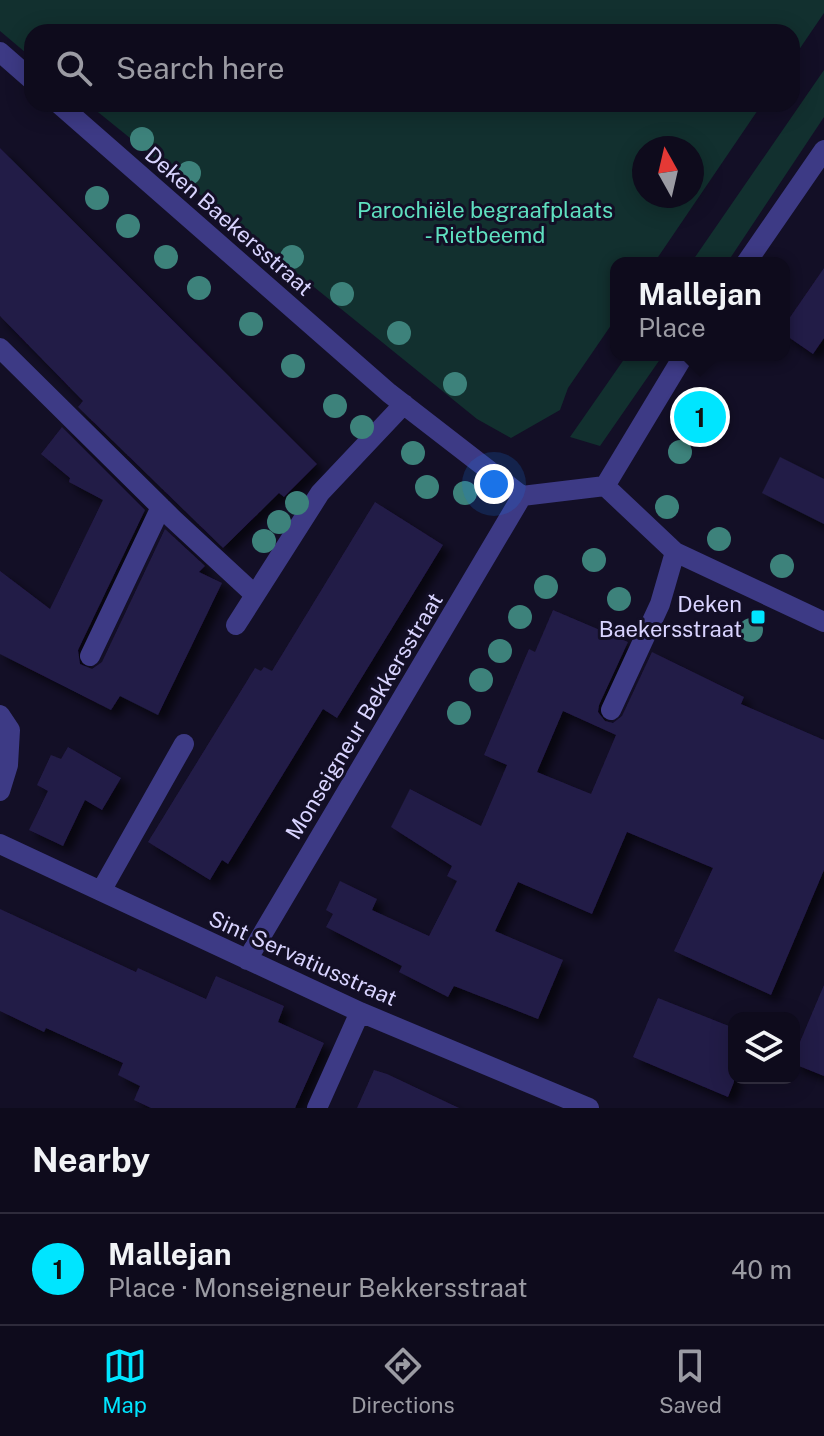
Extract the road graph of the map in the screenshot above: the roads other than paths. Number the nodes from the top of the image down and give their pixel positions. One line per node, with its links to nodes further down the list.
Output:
1 (0, 52): 2 (street)
2 (24, 73)
3 (68, 112): 8 (street, Deken Baekersstraat)
4 (824, 150): 5 (street)
5 (750, 257)
6 (0, 348): 11 (street)
7 (680, 361): 9 (street)
8 (404, 404): 10 (street, Deken Baekersstraat); 13 (street)
9 (605, 486): 10 (street); 12 (street)
10 (522, 496): 23 (street, Monseigneur Bekkersstraat)
11 (161, 507): 13 (street); 16 (street)
12 (675, 552): 14 (street); 17 (street)
13 (255, 595): 15 (street)
14 (824, 622)
15 (236, 625)
16 (90, 656)
17 (611, 710)
18 (0, 715): 20 (street)
19 (184, 744): 22 (street)
20 (0, 791)
21 (0, 844): 22 (street, Sint Servatiusstraat)
22 (101, 891): 23 (street, Sint Servatiusstraat)
23 (247, 960): 24 (street, Sint Servatiusstraat)
24 (360, 1012): 25 (street); 26 (street, Sint Servatiusstraat)
25 (317, 1108)
26 (589, 1108)

